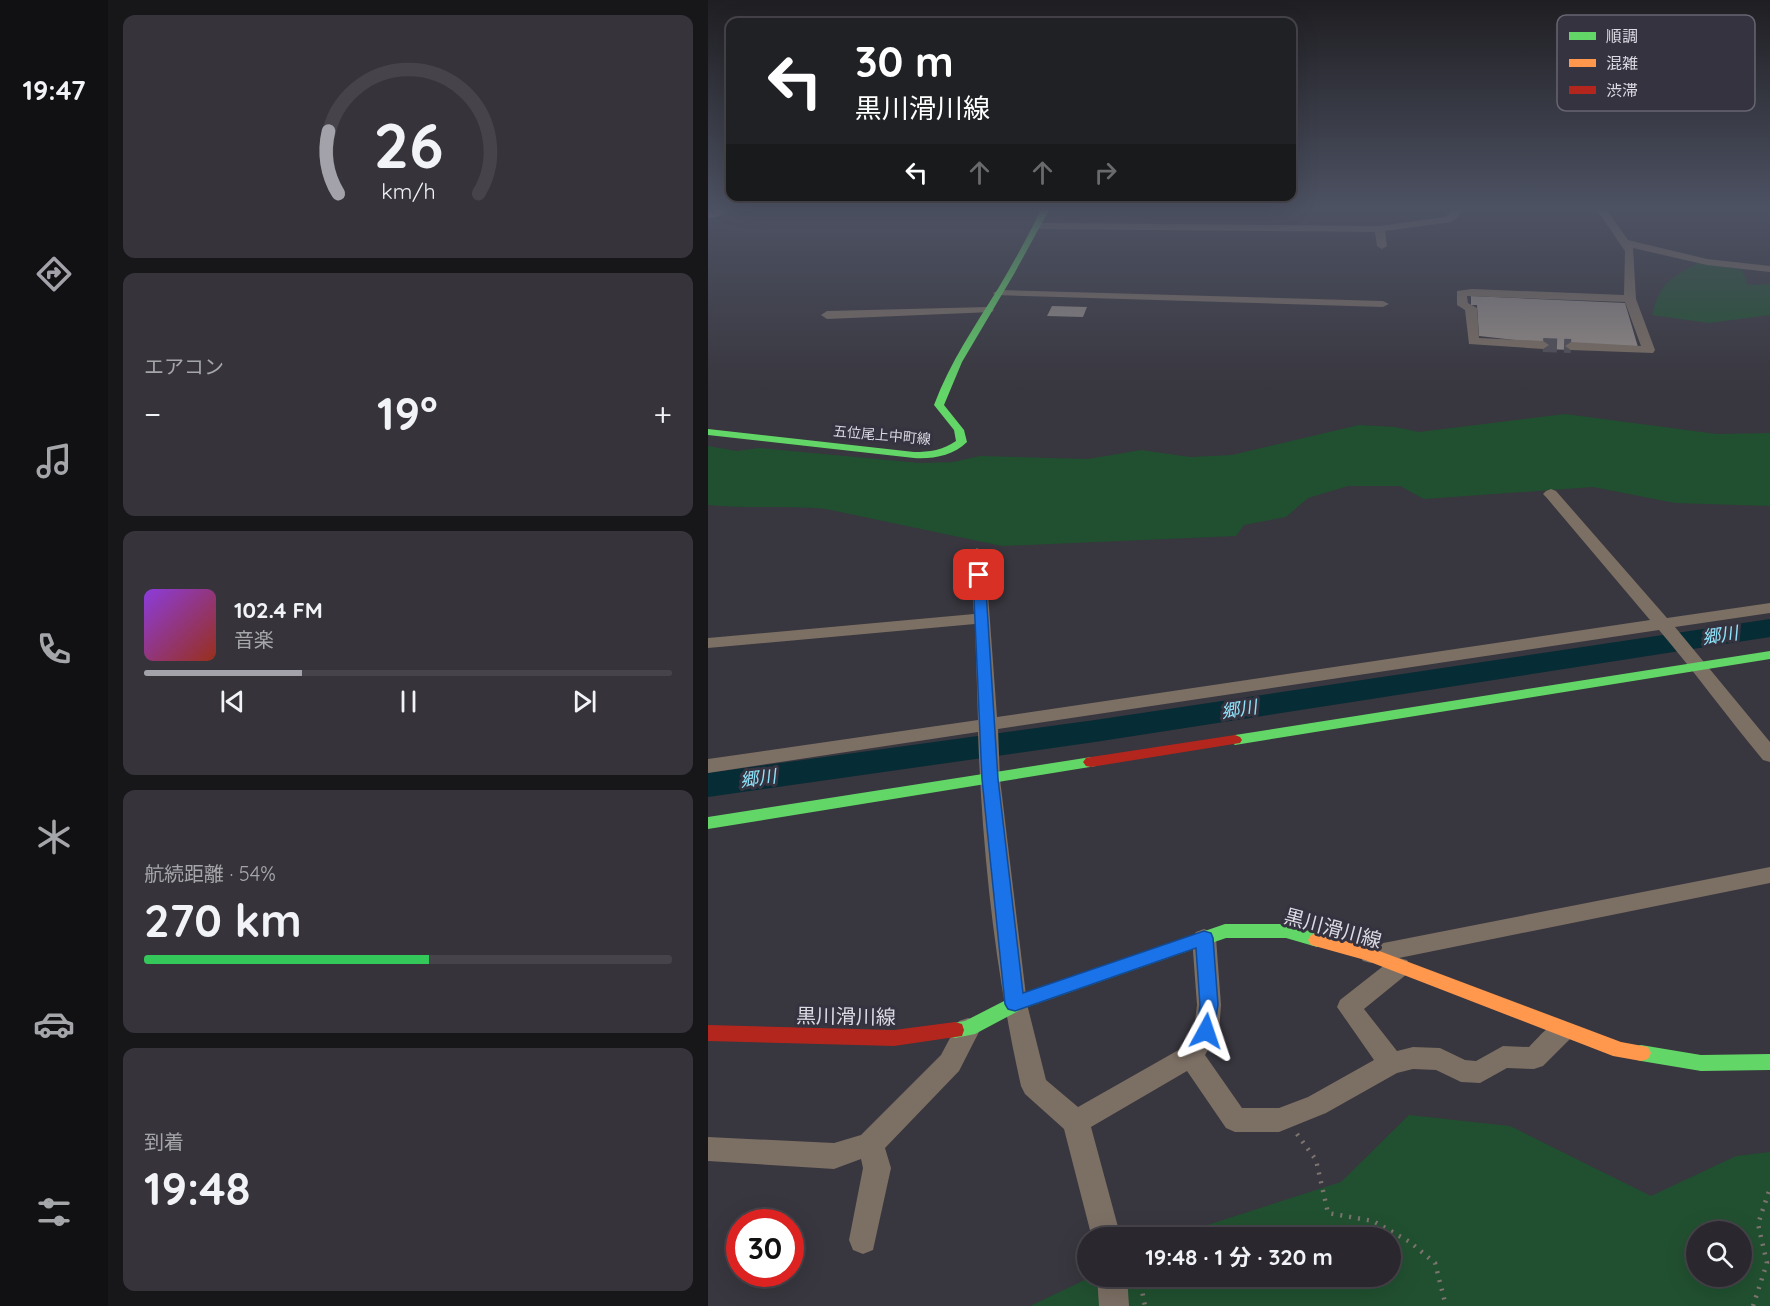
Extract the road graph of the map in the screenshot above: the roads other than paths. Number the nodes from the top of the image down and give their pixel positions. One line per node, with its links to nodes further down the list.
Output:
1 (1011, 271): 3 (main road, 五位尾上中町線)
2 (1629, 271): 4 (street)
3 (999, 293): 5 (street); 6 (main road, 五位尾上中町線)
4 (1630, 299): 8 (street); 9 (street)
5 (1383, 304)
6 (988, 310): 7 (street); 10 (main road, 五位尾上中町線)
7 (827, 315)
8 (1543, 345)
9 (1571, 346)
10 (708, 432)
11 (1551, 494): 15 (street)
12 (977, 553): 14 (street)
13 (1770, 608): 15 (street)
14 (983, 618): 16 (street); 19 (street)
15 (1661, 623): 18 (street); 19 (street)
16 (708, 643)
17 (1770, 655): 18 (main road)
18 (1700, 666): 20 (street); 22 (main road)
19 (987, 726): 21 (street); 22 (street)
20 (1770, 754)
21 (708, 766)
22 (990, 779): 23 (main road); 28 (street)
23 (708, 823)
24 (1770, 875): 26 (street)
25 (1204, 938): 26 (main road, 黒川滑川線); 28 (main road, 黒川滑川線); 32 (street)
26 (1368, 954): 27 (main road, 黒川滑川線)
27 (1399, 967): 30 (main road, 黒川滑川線); 34 (street)
28 (1015, 1004): 29 (main road, 黒川滑川線); 35 (street)
29 (968, 1028): 31 (main road, 黒川滑川線); 36 (street)
30 (1562, 1031): 33 (main road, 黒川滑川線); 34 (street)
31 (708, 1033)
32 (1191, 1056): 34 (street); 35 (street)
33 (1770, 1062)
34 (1391, 1063)
35 (1076, 1122): 38 (street)
36 (870, 1144): 37 (street); 39 (street)
37 (711, 1154)
38 (1104, 1227)
39 (863, 1240)
40 (1113, 1287): 41 (street)
41 (1114, 1306)

